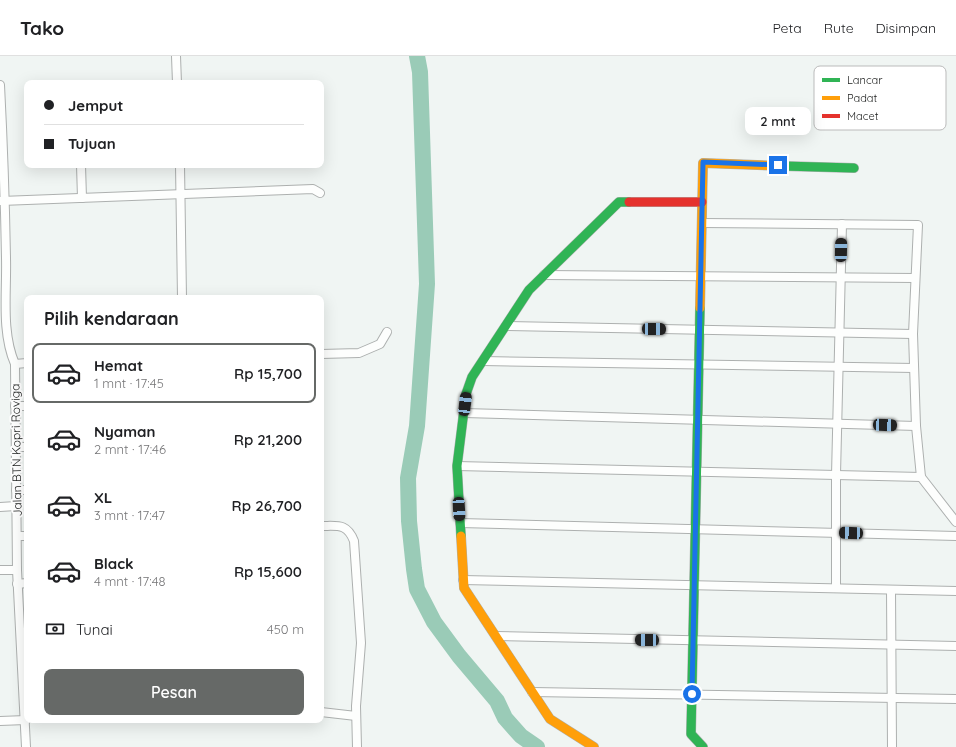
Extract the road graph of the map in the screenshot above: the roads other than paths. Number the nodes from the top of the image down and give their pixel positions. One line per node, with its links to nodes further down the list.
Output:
1 (176, 56): 2 (street)
2 (177, 80)
3 (0, 85): 10 (street, Jalan BTN Kopri Roviga)
4 (81, 168): 9 (street)
5 (180, 168): 8 (street)
6 (854, 168): 11 (street)
7 (320, 193): 8 (street)
8 (182, 195): 9 (street); 18 (street)
9 (82, 198): 10 (street)
10 (2, 201): 24 (street, Jalan BTN Kopri Roviga)
11 (702, 202): 12 (street); 14 (street)
12 (702, 223): 13 (street); 15 (street)
13 (842, 224): 16 (street); 17 (street)
14 (544, 275): 15 (street); 19 (street)
15 (700, 276): 16 (street); 20 (street)
16 (841, 277): 17 (street); 22 (street)
17 (915, 278): 23 (street)
18 (182, 295)
19 (506, 326): 20 (street); 27 (street)
20 (699, 330): 22 (street); 30 (street)
21 (387, 332): 26 (street)
22 (840, 332): 23 (street); 31 (street)
23 (913, 334): 32 (street)
24 (10, 351): 25 (street); 29 (street, Jalan BTN Kopri Roviga)
25 (0, 352)
26 (324, 354)
27 (482, 361): 30 (street); 35 (street)
28 (24, 363): 29 (street)
29 (15, 364): 33 (street, Jalan BTN Kopri Roviga)
30 (698, 364): 31 (street); 36 (street)
31 (839, 367): 32 (street); 37 (street)
32 (914, 368): 38 (street)
33 (15, 406): 34 (street); 40 (street, Jalan BTN Kopri Roviga)
34 (24, 406)
35 (464, 413): 36 (street); 41 (street)
36 (696, 420): 37 (street); 42 (street)
37 (838, 424): 38 (street); 43 (street)
38 (916, 426): 44 (street)
39 (24, 447): 40 (street)
40 (16, 448): 45 (street, Jalan BTN Kopri Roviga)
41 (457, 466): 42 (street); 50 (street)
42 (696, 472): 43 (street); 52 (street)
43 (836, 475): 44 (street); 53 (street)
44 (921, 477): 49 (street)
45 (16, 490): 46 (street); 47 (street, Jalan BTN Kopri Roviga)
46 (24, 490)
47 (16, 506): 48 (street); 54 (street, Jalan BTN Kopri Roviga)
48 (0, 507)
49 (956, 522)
50 (460, 523): 52 (street); 59 (street)
51 (324, 526): 77 (street)
52 (696, 529): 53 (street); 62 (street)
53 (836, 533): 56 (street); 63 (street)
54 (17, 536): 55 (street); 58 (street, Jalan BTN Kopri Roviga)
55 (24, 536)
56 (956, 536)
57 (0, 570): 58 (street)
58 (17, 570): 61 (street, Jalan BTN Kopri Roviga)
59 (463, 580): 62 (street); 67 (street)
60 (24, 583): 61 (street)
61 (17, 584): 66 (street, Jalan BTN Kopri Roviga)
62 (694, 585): 63 (street); 68 (street)
63 (836, 588): 64 (street)
64 (891, 590): 65 (street); 69 (street)
65 (956, 591)
66 (23, 627): 71 (street, Jalan BTN Kopri Roviga)
67 (496, 636): 68 (street); 72 (street)
68 (693, 640): 69 (street); 73 (street)
69 (892, 645): 70 (street); 74 (street)
70 (956, 646)
71 (24, 668)
72 (532, 692): 73 (street); 83 (street)
73 (692, 694): 74 (street); 84 (street)
74 (891, 698): 75 (street); 85 (street)
75 (956, 699)
76 (324, 712): 77 (street)
77 (356, 716): 82 (street)
78 (24, 720): 79 (street)
79 (0, 721)
80 (26, 723): 81 (street, Jalan BTN Kopri Roviga)
81 (26, 747)
82 (357, 747)
83 (594, 747)
84 (703, 747)
85 (892, 747)

